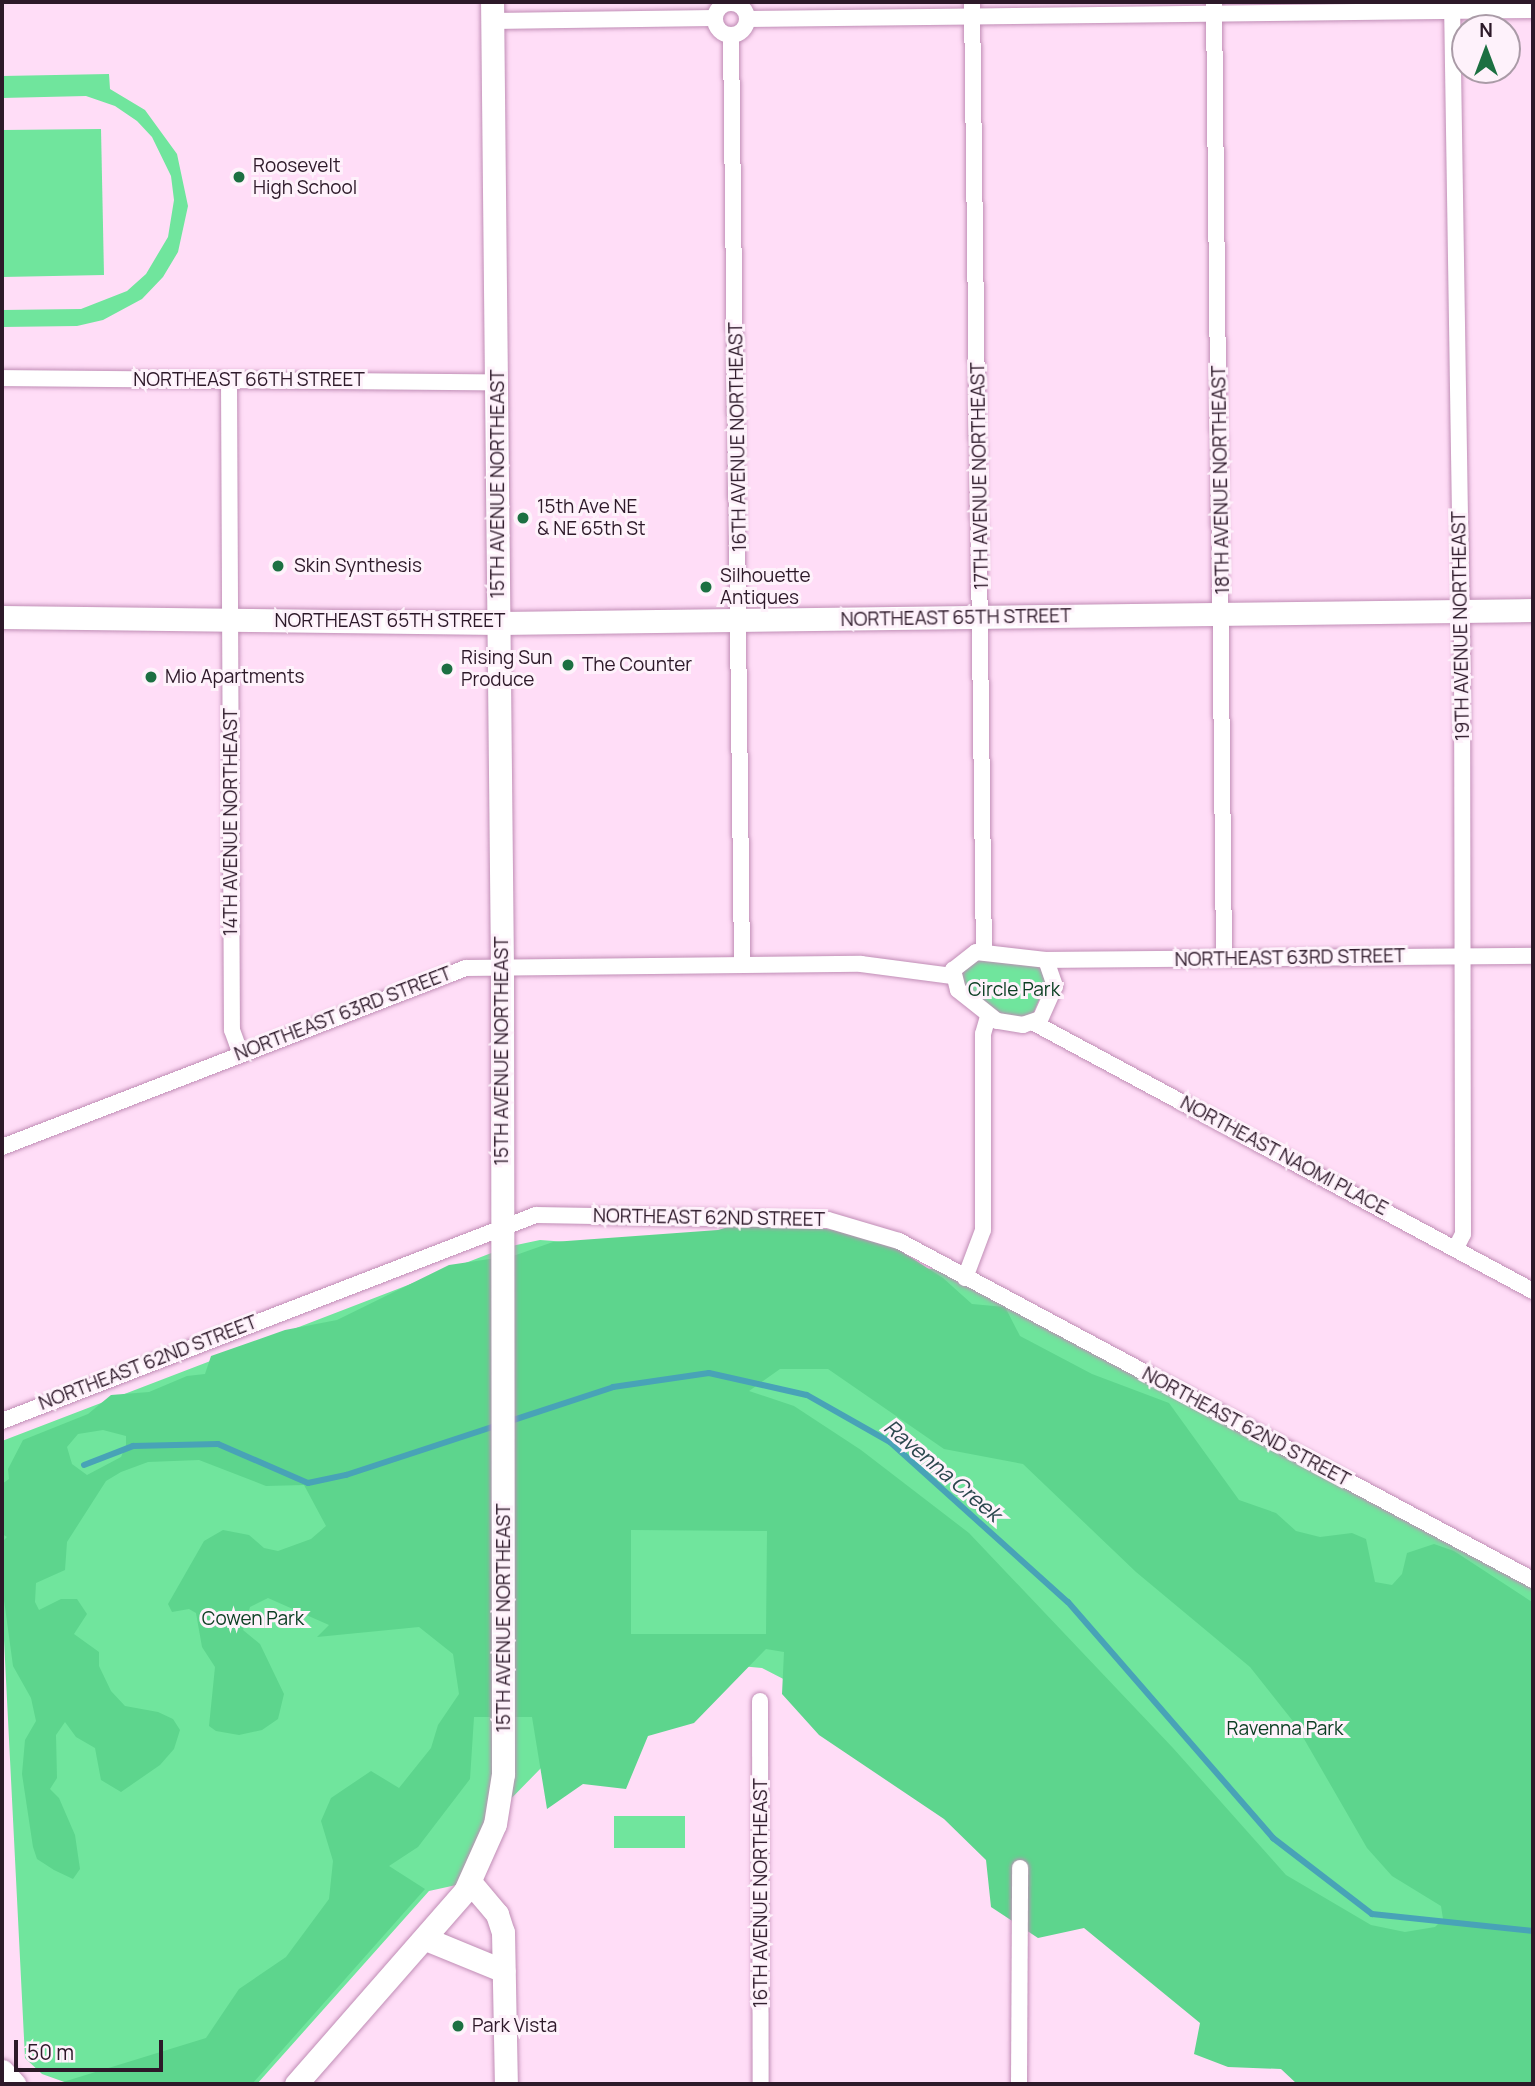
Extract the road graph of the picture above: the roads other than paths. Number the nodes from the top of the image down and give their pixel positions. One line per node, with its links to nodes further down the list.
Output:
1 (731, 2): 7 (street); 8 (street)
2 (1452, 6): 3 (street); 5 (street); 14 (street, 19TH AVENUE NORTHEAST)
3 (1214, 8): 4 (street); 15 (street, 18TH AVENUE NORTHEAST)
4 (972, 9): 8 (street); 17 (street, 17TH AVENUE NORTHEAST)
5 (1533, 10)
6 (492, 11): 7 (street); 12 (main road, 15TH AVENUE NORTHEAST)
7 (715, 18): 9 (street)
8 (747, 19): 9 (street)
9 (731, 36): 19 (street, 16TH AVENUE NORTHEAST)
10 (2, 378): 11 (street, NORTHEAST 66TH STREET)
11 (229, 380): 12 (street, NORTHEAST 66TH STREET); 18 (street, 14TH AVENUE NORTHEAST)
12 (497, 382): 20 (main road, 15TH AVENUE NORTHEAST)
13 (1533, 610): 14 (main road, NORTHEAST 65TH STREET)
14 (1462, 611): 15 (main road, NORTHEAST 65TH STREET); 22 (street, 19TH AVENUE NORTHEAST)
15 (1223, 615): 17 (main road, NORTHEAST 65TH STREET); 24 (street, 18TH AVENUE NORTHEAST)
16 (2, 617): 18 (main road, NORTHEAST 65TH STREET)
17 (982, 619): 19 (main road, NORTHEAST 65TH STREET); 21 (street, 17TH AVENUE NORTHEAST)
18 (230, 620): 20 (main road, NORTHEAST 65TH STREET); 31 (street, 14TH AVENUE NORTHEAST)
19 (741, 620): 20 (main road, NORTHEAST 65TH STREET); 26 (street, 16TH AVENUE NORTHEAST)
20 (499, 623): 27 (main road, 15TH AVENUE NORTHEAST)
21 (984, 951): 25 (street); 28 (street)
22 (1463, 956): 23 (street, NORTHEAST 63RD STREET); 24 (street, NORTHEAST 63RD STREET); 34 (street, 19TH AVENUE NORTHEAST)
23 (1533, 956)
24 (1224, 958): 25 (street, NORTHEAST 63RD STREET)
25 (1046, 960): 30 (street)
26 (742, 965): 27 (street, NORTHEAST 63RD STREET); 28 (street, NORTHEAST 63RD STREET)
27 (502, 968): 31 (street, NORTHEAST 63RD STREET); 33 (main road, 15TH AVENUE NORTHEAST)
28 (952, 976): 29 (street)
29 (988, 1017): 30 (street); 35 (street)
30 (1034, 1023): 34 (street, NORTHEAST NAOMI PLACE)
31 (240, 1052): 32 (street, NORTHEAST 63RD STREET)
32 (2, 1147)
33 (502, 1225): 35 (street, NORTHEAST 62ND STREET); 37 (street, NORTHEAST 62ND STREET); 41 (main road, 15TH AVENUE NORTHEAST)
34 (1456, 1248): 36 (street, NORTHEAST NAOMI PLACE)
35 (965, 1278): 38 (street, NORTHEAST 62ND STREET)
36 (1533, 1291)
37 (2, 1421)
38 (1533, 1580)
39 (760, 1701): 48 (street, 16TH AVENUE NORTHEAST)
40 (1020, 1868): 49 (street)
41 (470, 1882): 42 (main road, 15TH AVENUE NORTHEAST); 43 (main road)
42 (426, 1939): 43 (main road); 46 (main road, 15TH AVENUE NORTHEAST)
43 (504, 1971): 47 (main road)
44 (2, 2071): 45 (main road)
45 (14, 2084)
46 (296, 2084)
47 (506, 2084)
48 (761, 2084)
49 (1019, 2084)

